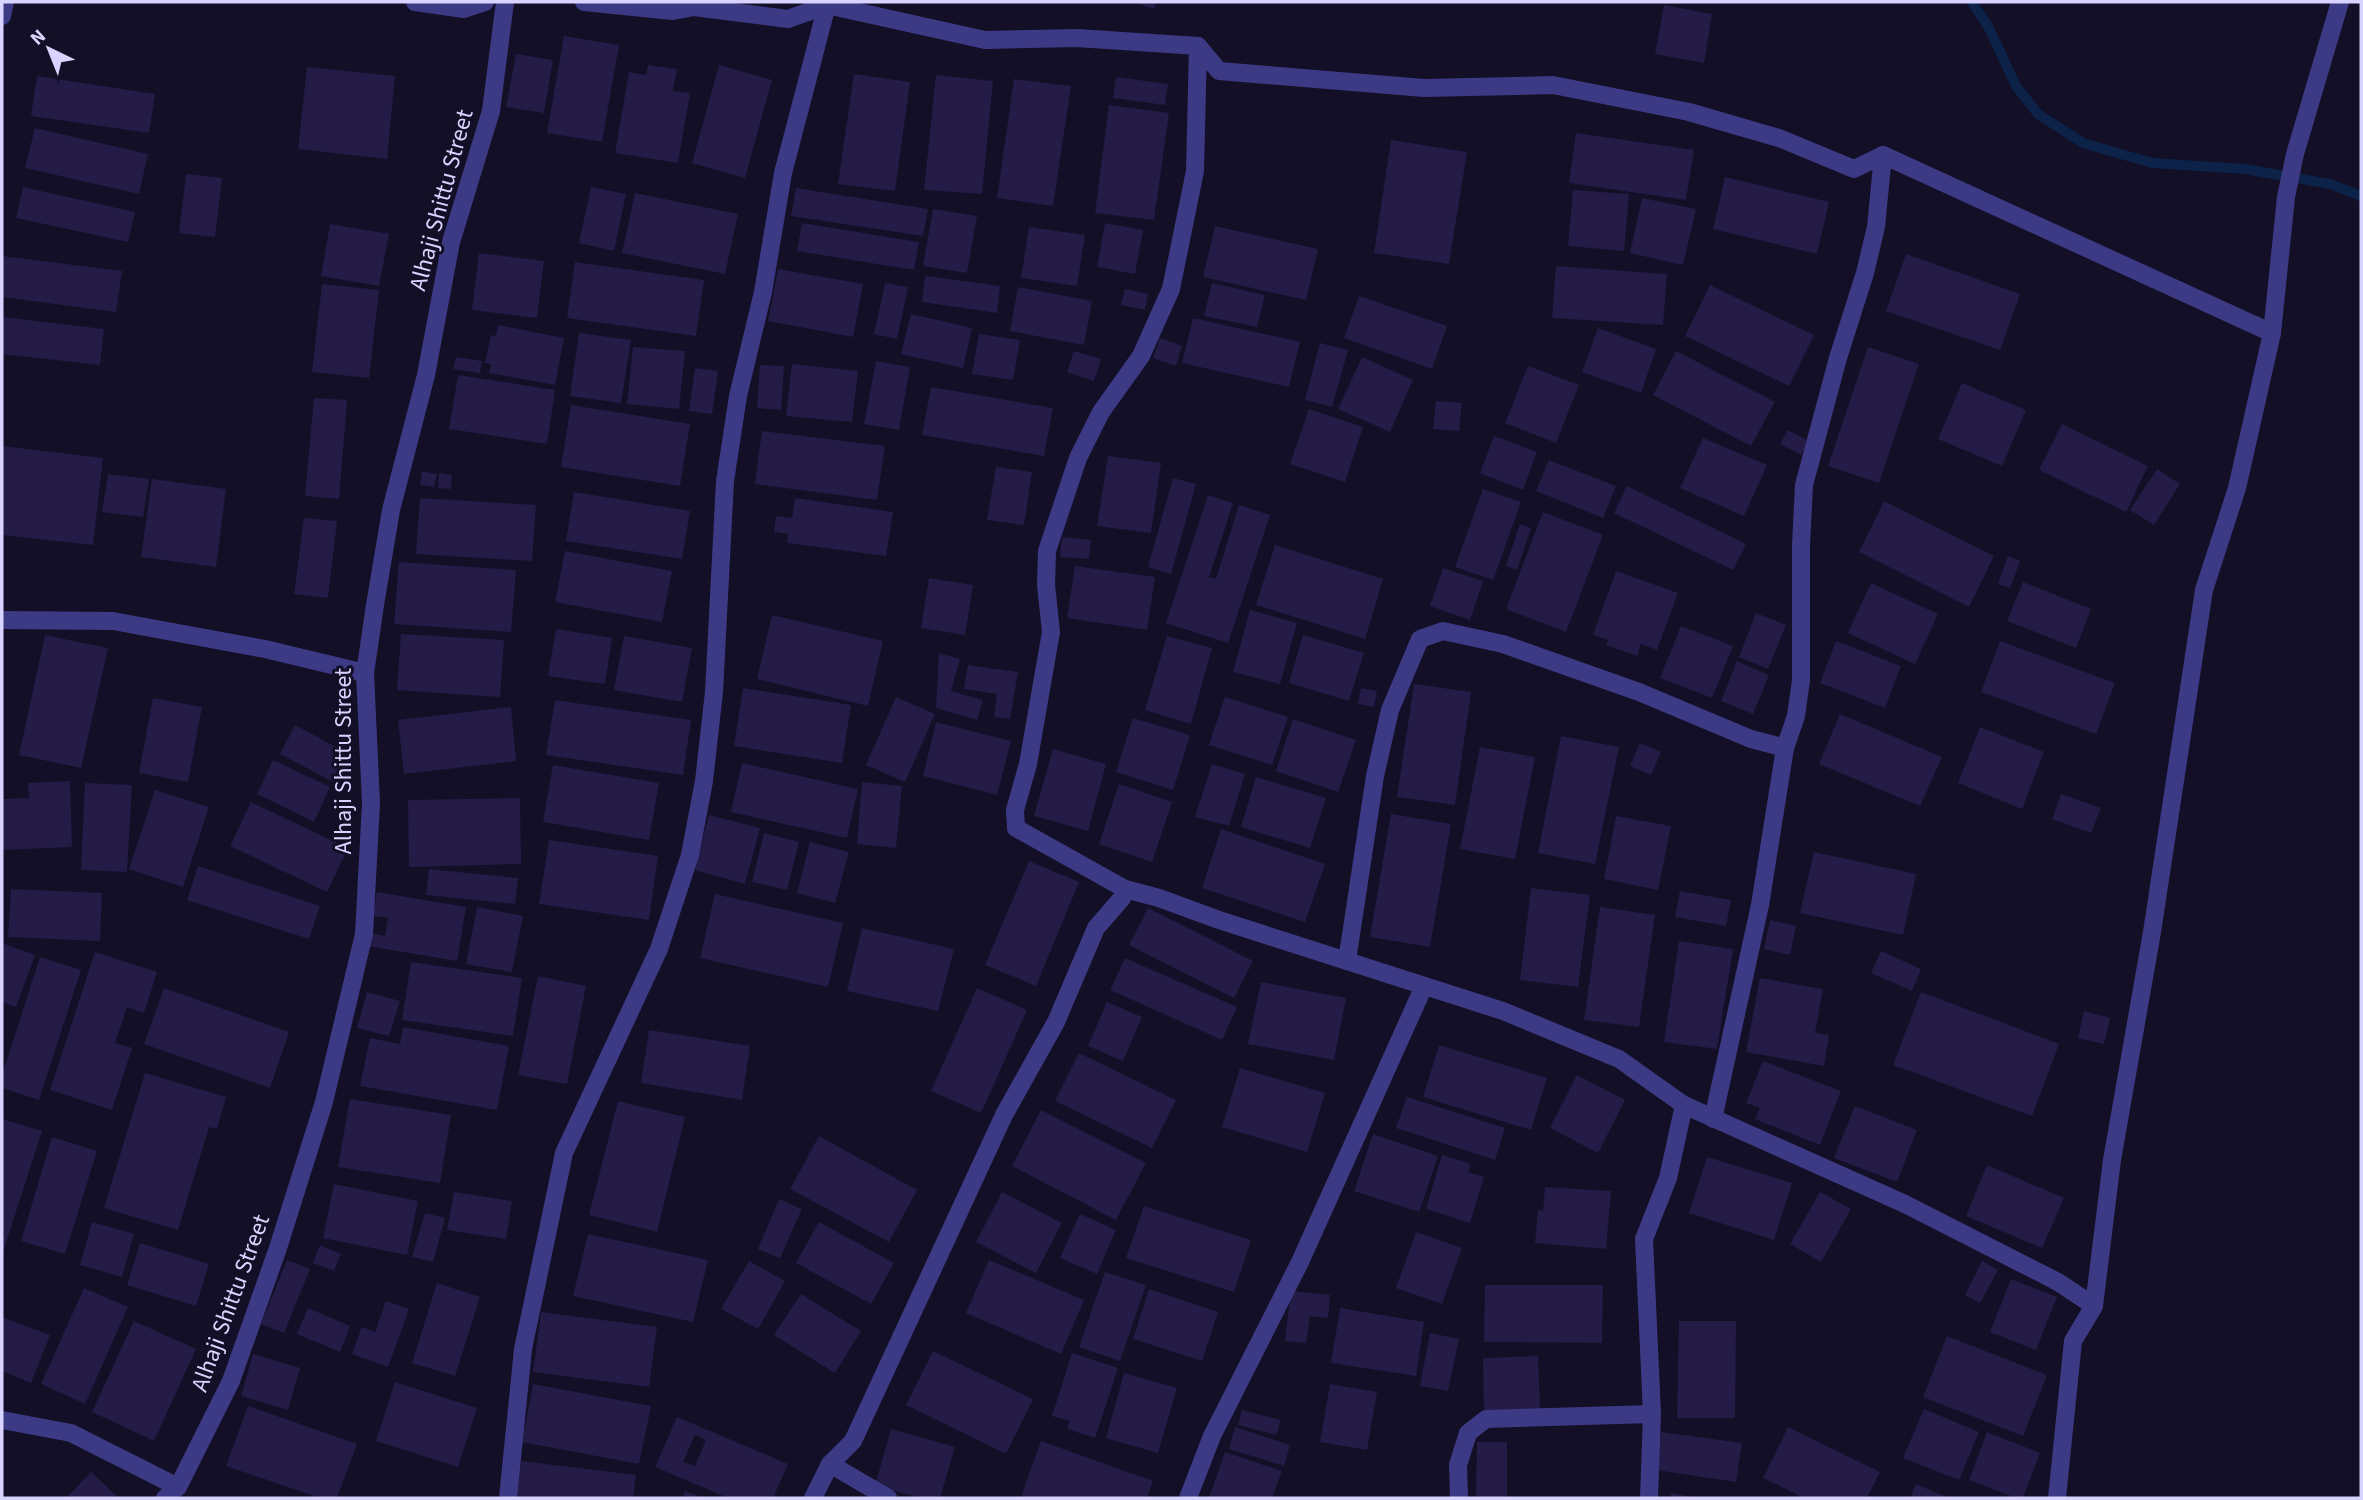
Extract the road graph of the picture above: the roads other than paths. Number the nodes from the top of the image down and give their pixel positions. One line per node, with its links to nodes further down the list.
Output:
1 (5, 2): 9 (street)
2 (415, 2): 3 (street)
3 (485, 2)
4 (505, 2): 14 (street, Alhaji Shittu Street)
5 (584, 2): 8 (street)
6 (2340, 2): 12 (street)
7 (827, 5): 8 (street); 10 (street); 26 (street)
8 (674, 7)
9 (2, 16)
10 (1198, 46): 11 (street); 16 (street)
11 (1883, 155): 12 (street); 15 (street)
12 (2273, 333): 21 (street)
13 (2, 620): 14 (street)
14 (365, 673): 25 (street, Alhaji Shittu Street)
15 (1785, 748): 17 (street); 20 (street)
16 (1125, 889): 17 (street); 24 (street)
17 (1347, 961): 18 (street)
18 (1424, 986): 19 (street); 29 (street)
19 (1684, 1105): 20 (street); 22 (street)
20 (1713, 1119): 21 (street)
21 (2094, 1306): 32 (street)
22 (1651, 1414): 30 (street); 31 (street)
23 (2, 1420): 25 (street)
24 (830, 1464): 27 (street); 28 (street)
25 (172, 1493)
26 (508, 1498)
27 (813, 1498)
28 (888, 1498)
29 (1188, 1498)
30 (1460, 1498)
31 (1649, 1498)
32 (2057, 1498)

